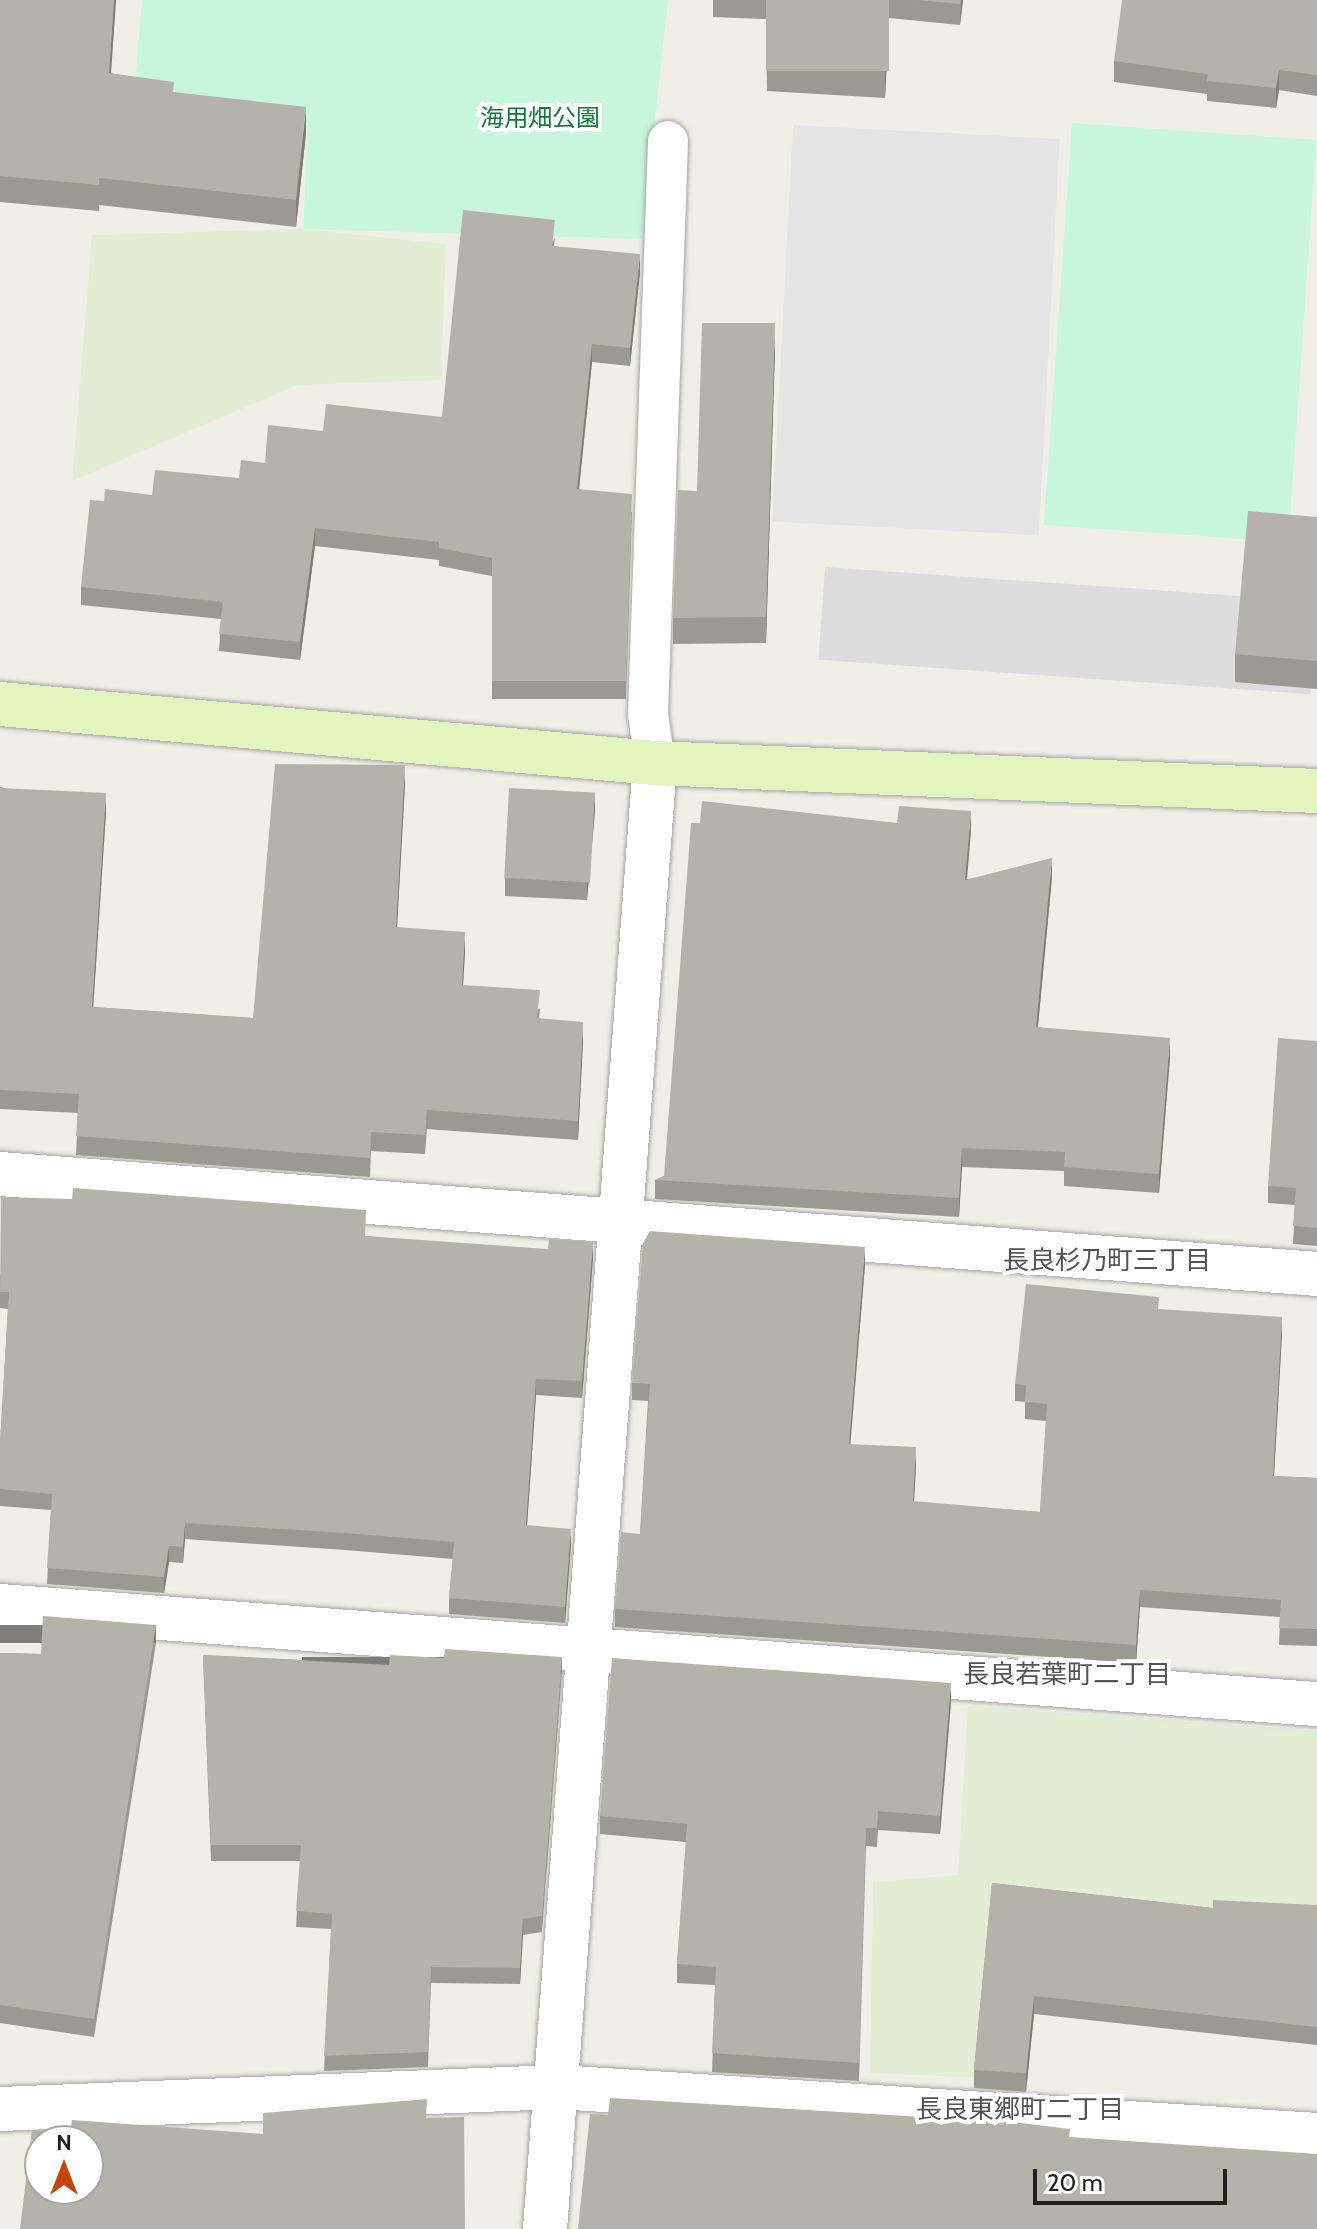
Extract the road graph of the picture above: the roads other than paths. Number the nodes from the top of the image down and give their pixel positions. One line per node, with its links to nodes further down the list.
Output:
1 (668, 141): 3 (lane)
2 (0, 704): 3 (street)
3 (655, 763): 4 (street); 6 (street)
4 (1317, 791)
5 (0, 1174): 6 (street)
6 (621, 1220): 7 (street); 9 (street)
7 (1317, 1274)
8 (0, 1606): 9 (street)
9 (589, 1649): 10 (street); 11 (street)
10 (1317, 1704)
11 (557, 2087): 12 (street); 13 (street); 14 (street)
12 (0, 2109)
13 (1317, 2135)
14 (545, 2229)

